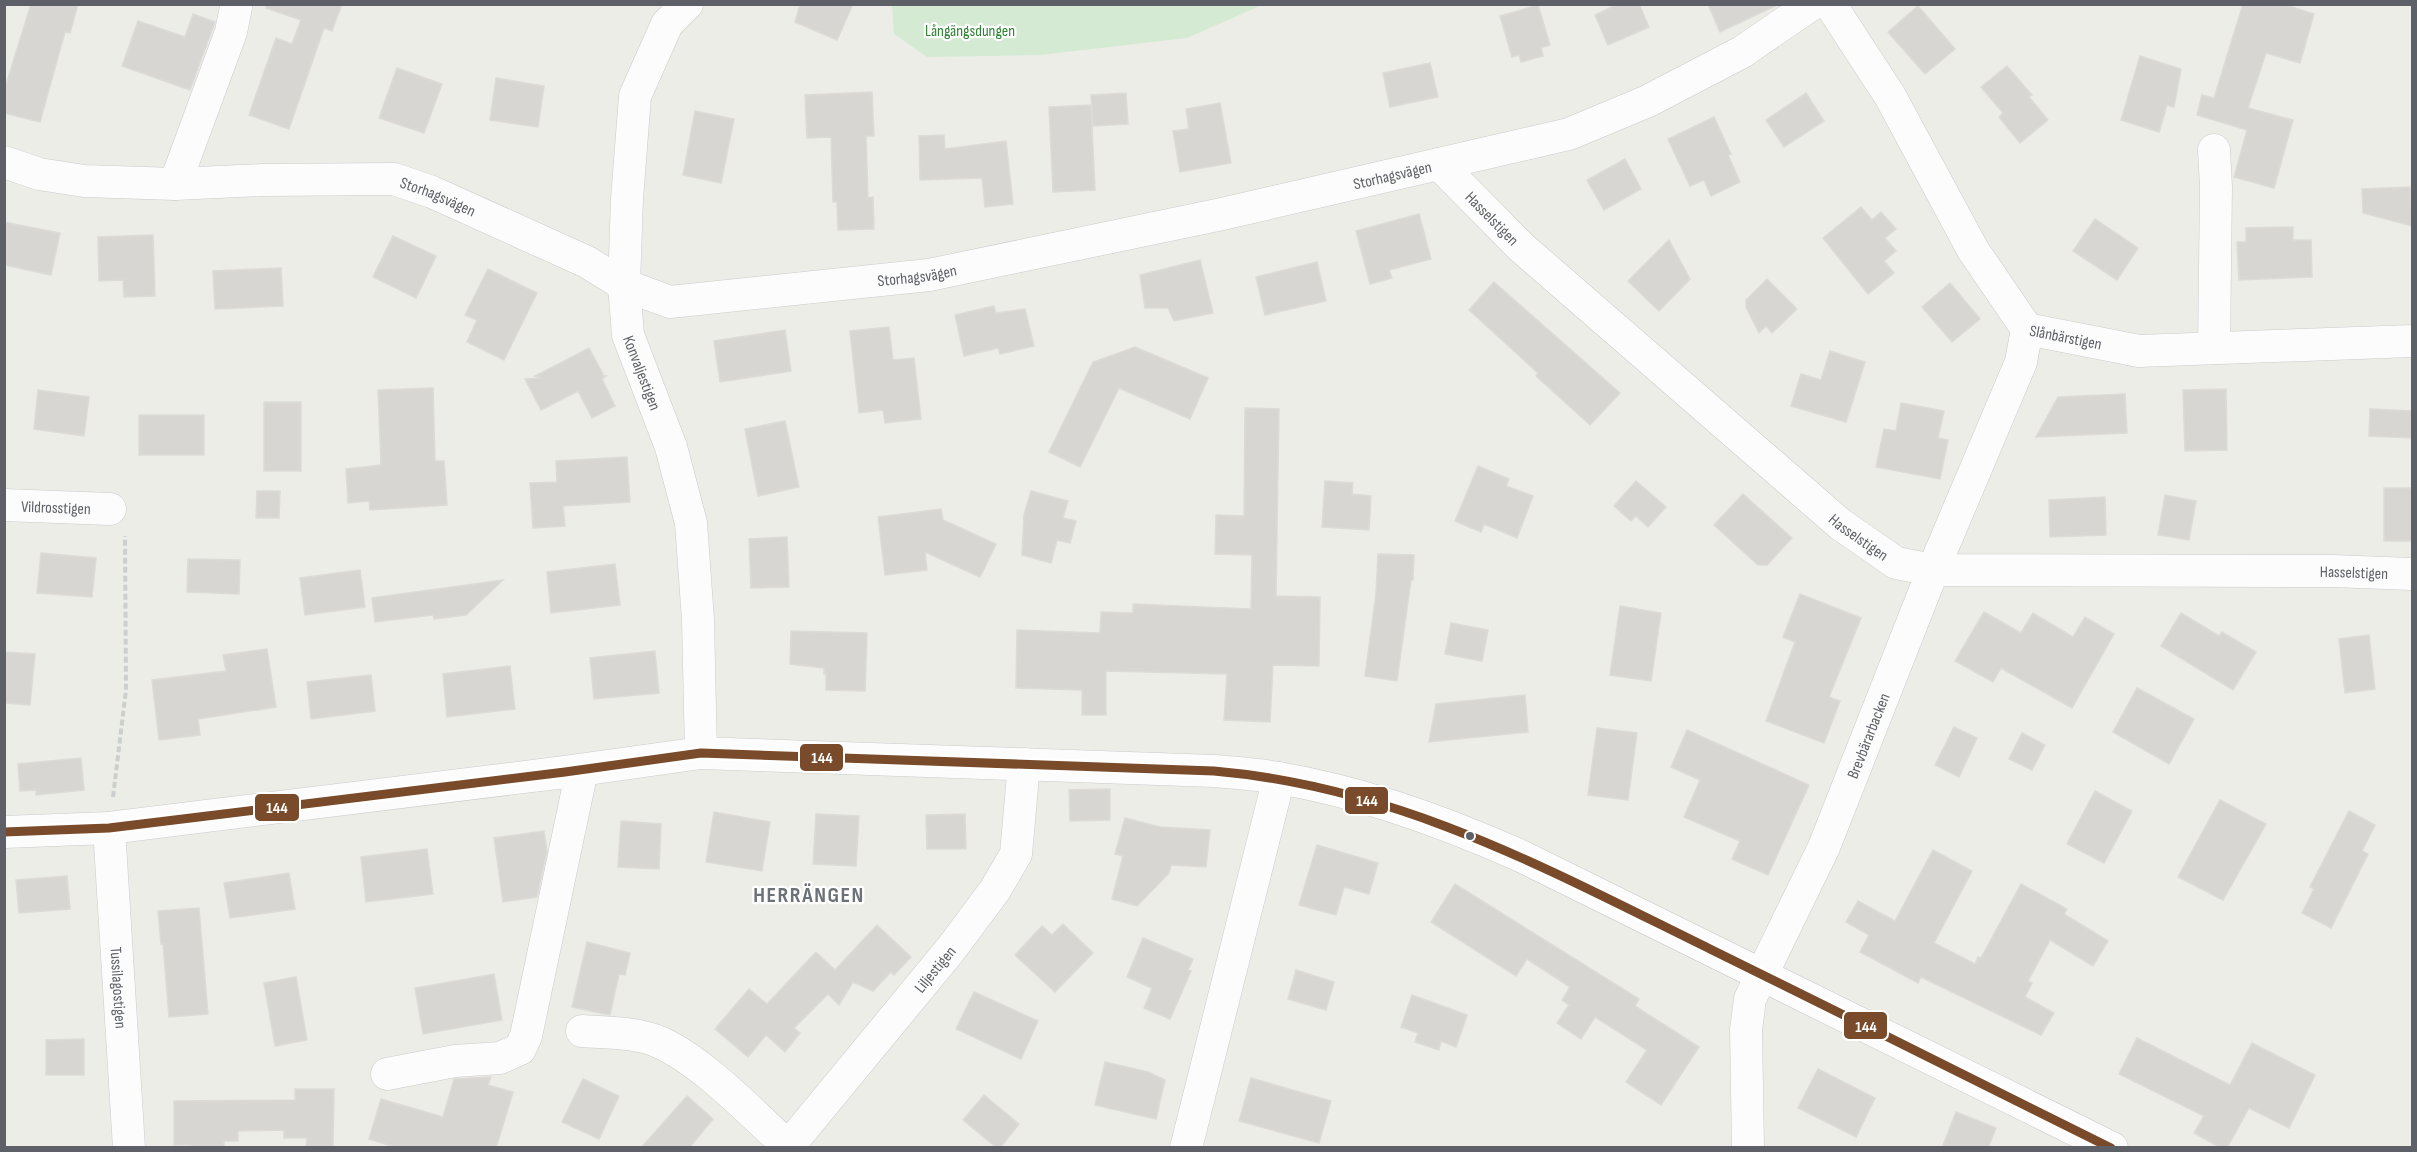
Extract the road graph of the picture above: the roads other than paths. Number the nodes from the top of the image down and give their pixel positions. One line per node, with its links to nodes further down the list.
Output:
1 (687, 4): 9 (street, Konvaljestigen)
2 (1812, 4): 7 (street, Storhagsvägen)
3 (1830, 4): 10 (street, Slånbärstigen)
4 (236, 8): 8 (street)
5 (2214, 150): 12 (street)
6 (4, 162): 8 (street, Storhagsvägen)
7 (1439, 164): 9 (street, Storhagsvägen); 15 (street, Hasselstigen)
8 (175, 184): 9 (street, Storhagsvägen)
9 (624, 285): 17 (street, Konvaljestigen)
10 (2027, 329): 12 (street, Slånbärstigen); 15 (street, Brevbärarbacken)
11 (2412, 342): 12 (street, Slånbärstigen)
12 (2214, 348)
13 (4, 505): 14 (street, Vildrosstigen)
14 (110, 508)
15 (1933, 570): 16 (street, Hasselstigen); 23 (street, Brevbärarbacken)
16 (2412, 574)
17 (701, 753): 18 (street); 19 (street)
18 (1024, 764): 20 (street); 26 (street, Liljestigen)
19 (582, 770): 21 (street); 25 (street)
20 (1279, 778): 23 (street); 28 (street)
21 (109, 828): 22 (street); 27 (street, Tussilagostigen)
22 (4, 832)
23 (1763, 975): 29 (street, Brevbärarbacken); 30 (street)
24 (582, 1031): 26 (street)
25 (387, 1074)
26 (788, 1147)
27 (129, 1148)
28 (1186, 1148)
29 (1748, 1148)
30 (2112, 1148)

